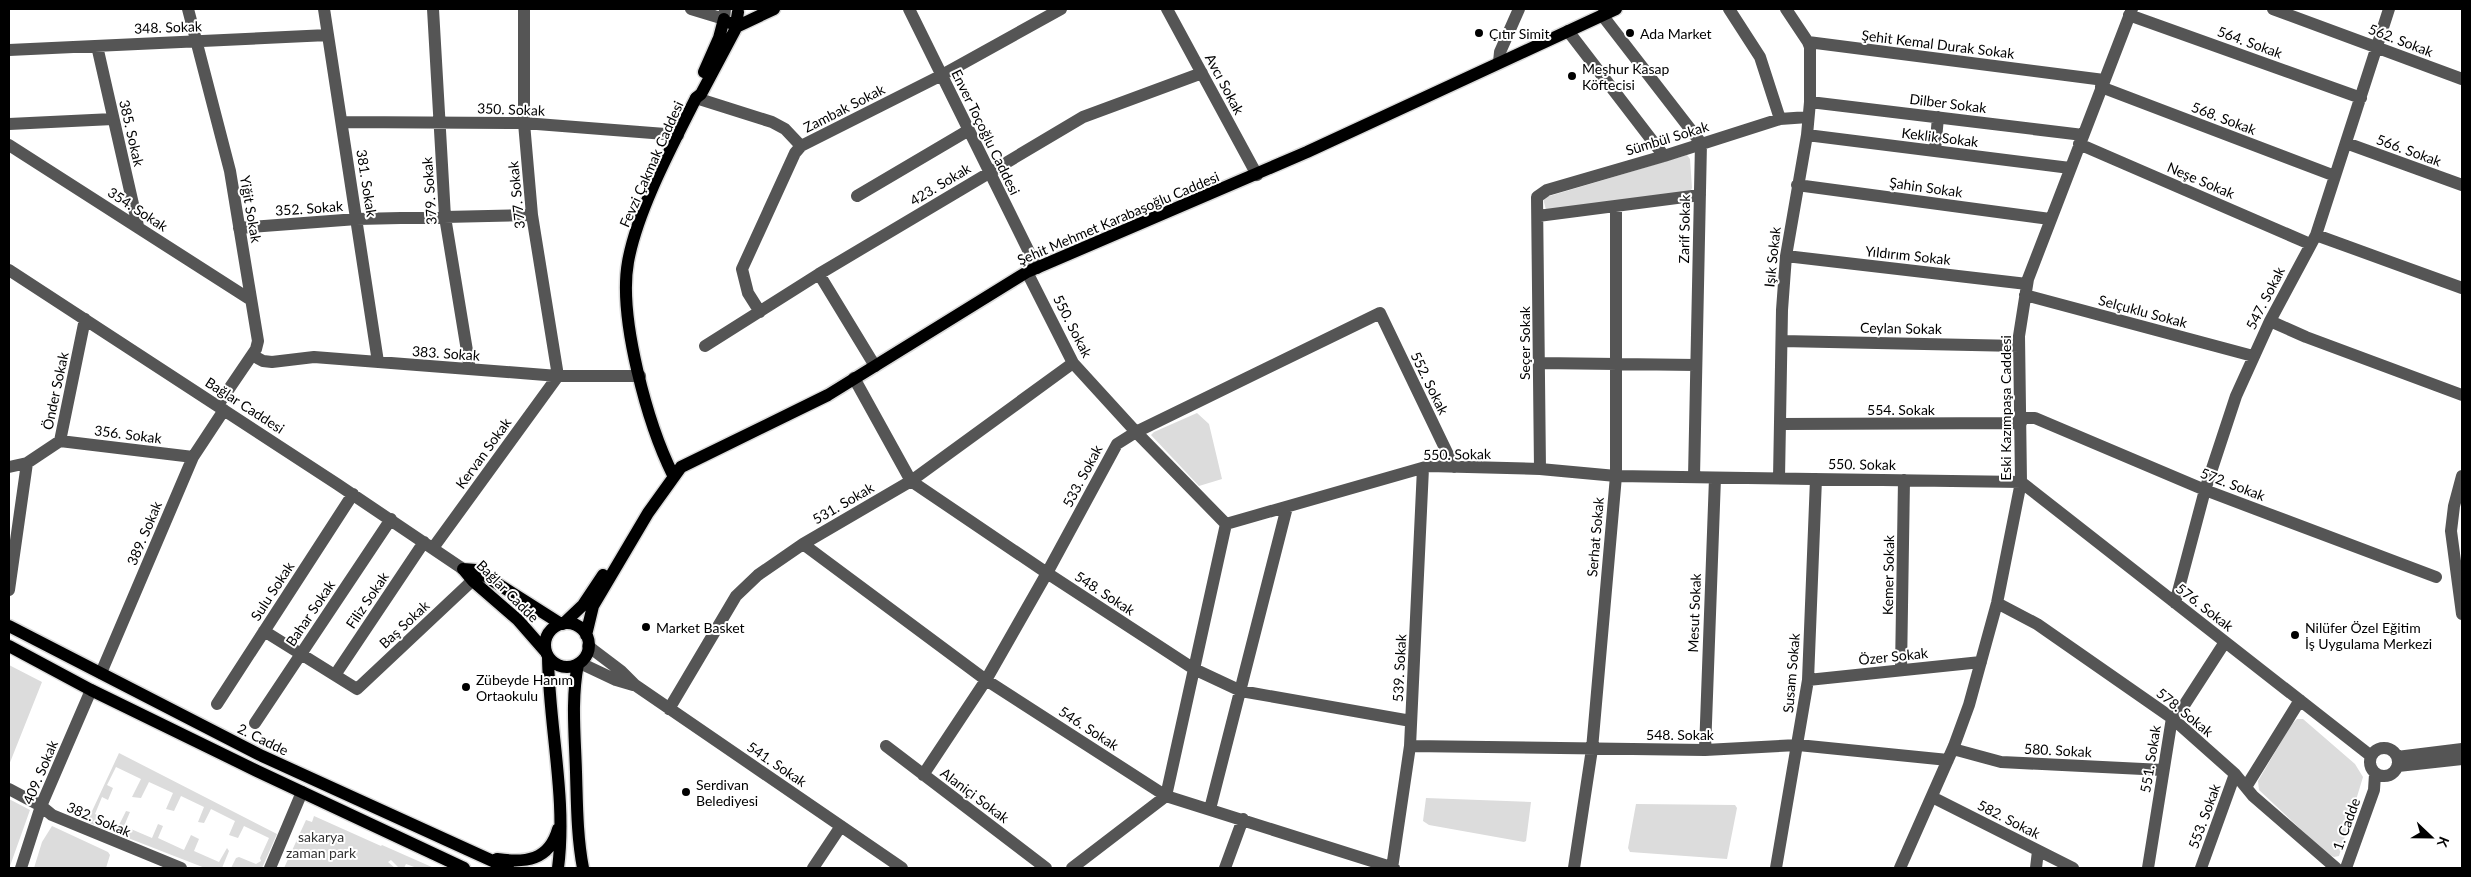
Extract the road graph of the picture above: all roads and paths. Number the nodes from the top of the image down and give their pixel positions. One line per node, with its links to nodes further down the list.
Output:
1 (188, 9): 24 (street, Yiğit Sokak)
2 (324, 9): 23 (street, 381. Sokak)
3 (433, 9): 42 (street, 379. Sokak)
4 (524, 9): 43 (street, 377. Sokak)
5 (691, 9): 19 (street)
6 (774, 9): 21 (main road)
7 (909, 9): 31 (street, Enver Toçoğlu Caddesi)
8 (1061, 9): 31 (street, Zambak Sokak)
9 (1167, 9): 30 (street, Avcı Sokak)
10 (1519, 9): 29 (street)
11 (1616, 9): 20 (main road, Şehit Mehmet Karabaşoğlu Caddesi)
12 (1729, 9): 40 (street)
13 (1786, 9): 25 (street)
14 (2273, 9): 18 (street, 562. Sokak)
15 (2389, 9): 27 (street, 547. Sokak)
16 (742, 10): 19 (main road); 21 (main road, Fevzi Çakmak Caddesi)
17 (2131, 12): 33 (street, Eski Kazımpaşa Caddesi); 35 (street, 564. Sokak)
18 (2292, 12): 27 (street, 562. Sokak)
19 (725, 14): 21 (main road); 34 (main road, Fevzi Çakmak Caddesi)
20 (1602, 15): 22 (main road, Şehit Mehmet Karabaşoğlu Caddesi); 50 (street)
21 (736, 27): 34 (main road, Fevzi Çakmak Caddesi)
22 (1568, 31): 29 (main road, Şehit Mehmet Karabaşoğlu Caddesi); 54 (street)
23 (328, 34): 24 (street, 348. Sokak); 41 (street, 381. Sokak)
24 (195, 41): 26 (street, 348. Sokak); 71 (street, Yiğit Sokak)
25 (1808, 42): 33 (street, Şehit Kemal Durak Sokak); 36 (street, Işık Sokak)
26 (97, 46): 28 (street, 348. Sokak); 39 (street, 385. Sokak)
27 (2377, 46): 32 (street, 562. Sokak); 35 (street, 547. Sokak)
28 (9, 50)
29 (1500, 62): 57 (main road, Şehit Mehmet Karabaşoğlu Caddesi)
30 (1202, 73): 56 (street, 423. Sokak); 57 (street, Avcı Sokak)
31 (942, 75): 45 (street, Enver Toçoğlu Caddesi); 52 (street, Zambak Sokak)
32 (2462, 79)
33 (2103, 84): 48 (street, Eski Kazımpaşa Caddesi); 58 (street, 568. Sokak)
34 (696, 98): 46 (main road, Fevzi Çakmak Caddesi); 52 (street)
35 (2361, 98): 49 (street, 547. Sokak)
36 (1810, 102): 37 (street, Işık Sokak); 38 (street, Dilber Sokak)
37 (1808, 117): 40 (street, Sümbül Sokak); 47 (street, Işık Sokak)
38 (1938, 117): 48 (street, Dilber Sokak); 53 (street)
39 (113, 118): 44 (street); 70 (street, 385. Sokak)
40 (1780, 119): 50 (street, Sümbül Sokak)
41 (342, 122): 42 (street, 350. Sokak); 68 (street, 381. Sokak)
42 (440, 122): 43 (street, 350. Sokak); 67 (street, 379. Sokak)
43 (524, 123): 46 (street, 350. Sokak); 65 (street, 377. Sokak)
44 (9, 124)
45 (969, 130): 56 (street, Enver Toçoğlu Caddesi); 62 (street)
46 (678, 135): 97 (main road, Fevzi Çakmak Caddesi)
47 (1807, 135): 53 (street, Keklik Sokak); 59 (street, Işık Sokak)
48 (2081, 139): 55 (street, Eski Kazımpaşa Caddesi); 72 (street, Neşe Sokak)
49 (2346, 143): 58 (street, 547. Sokak); 60 (street, 566. Sokak)
50 (1701, 144): 54 (street, Sümbül Sokak); 61 (street, Zarif Sokak)
51 (9, 145): 70 (street, 354. Sokak)
52 (801, 146): 80 (street, Zambak Sokak)
53 (1935, 151): 55 (street, Keklik Sokak)
54 (1664, 156): 63 (street, Sümbül Sokak)
55 (2070, 168): 69 (street, Eski Kazımpaşa Caddesi)
56 (989, 171): 75 (street, Enver Toçoğlu Caddesi); 76 (street, 423. Sokak)
57 (1257, 175): 75 (main road, Şehit Mehmet Karabaşoğlu Caddesi)
58 (2335, 176): 72 (street, 547. Sokak)
59 (1797, 185): 69 (street, Şahin Sokak); 73 (street, Işık Sokak)
60 (2462, 185)
61 (1700, 195): 64 (street); 94 (street, Zarif Sokak)
62 (857, 196)
63 (1537, 196): 66 (street, Seçer Sokak)
64 (1616, 206): 66 (street); 92 (street, Serhat Sokak)
65 (532, 215): 67 (street, 352. Sokak); 96 (street, 377. Sokak)
66 (1538, 216): 91 (street, Seçer Sokak)
67 (445, 217): 68 (street, 352. Sokak); 95 (street, 379. Sokak)
68 (357, 219): 71 (street, 352. Sokak); 89 (street, 381. Sokak)
69 (2050, 219): 78 (street, Eski Kazımpaşa Caddesi)
70 (138, 226): 79 (street, 354. Sokak)
71 (240, 228): 79 (street, Yiğit Sokak)
72 (2313, 239): 77 (street, Neşe Sokak); 83 (street, 547. Sokak)
73 (1786, 256): 78 (street, Yıldırım Sokak); 84 (street, Işık Sokak)
74 (9, 270): 82 (street, Bağlar Caddesi)
75 (1032, 270): 90 (street, 550. Sokak); 93 (main road, Şehit Mehmet Karabaşoğlu Caddesi)
76 (819, 274): 80 (street, 423. Sokak); 93 (street)
77 (2462, 288)
78 (2026, 289): 86 (street, Eski Kazımpaşa Caddesi); 88 (street, Selçuklu Sokak)
79 (251, 300): 87 (street, Yiğit Sokak)
80 (760, 312): 85 (street, 423. Sokak)
81 (1380, 312): 103 (street, 533. Sokak); 107 (street, 552. Sokak)
82 (85, 319): 100 (street, Bağlar Caddesi); 104 (street, Önder Sokak)
83 (2270, 321): 88 (street, 547. Sokak); 99 (street)
84 (1782, 341): 86 (street, Ceylan Sokak); 102 (street, Işık Sokak)
85 (705, 346)
86 (2019, 346): 101 (street, Eski Kazımpaşa Caddesi)
87 (252, 355): 89 (street, 383. Sokak); 100 (street, Yiğit Sokak)
88 (2253, 356): 121 (street, 547. Sokak)
89 (378, 362): 95 (street, 383. Sokak)
90 (1073, 363): 103 (street, 550. Sokak); 119 (street, 531. Sokak)
91 (1539, 363): 92 (street); 110 (street, Seçer Sokak)
92 (1616, 364): 94 (street); 112 (street, Serhat Sokak)
93 (875, 366): 98 (main road, Şehit Mehmet Karabaşoğlu Caddesi)
94 (1696, 366): 114 (street, Zarif Sokak)
95 (470, 369): 96 (street, 383. Sokak)
96 (558, 376): 97 (street, 383. Sokak); 127 (street, Kervan Sokak)
97 (640, 376): 111 (main road, Fevzi Çakmak Caddesi)
98 (854, 378): 111 (main road, Şehit Mehmet Karabaşoğlu Caddesi); 119 (street, 548. Sokak)
99 (2462, 395)
100 (221, 408): 105 (street, 389. Sokak); 122 (street, Bağlar Caddesi)
101 (2020, 420): 102 (street, 554. Sokak); 120 (street, Eski Kazımpaşa Caddesi); 121 (street, 572. Sokak)
102 (1781, 424): 116 (street, Işık Sokak)
103 (1136, 432): 125 (street, 550. Sokak); 130 (street, 533. Sokak)
104 (60, 441): 105 (street, 356. Sokak); 106 (street, Önder Sokak)
105 (193, 457): 149 (street, 389. Sokak)
106 (27, 463): 108 (street, Önder Sokak); 133 (street)
107 (1454, 466): 109 (street, 550. Sokak); 110 (street, 550. Sokak)
108 (9, 467)
109 (1423, 468): 123 (street, 550. Sokak); 160 (street, 539. Sokak)
110 (1540, 469): 112 (street, 550. Sokak)
111 (673, 475): 128 (main road, Şehit Mehmet Karabaşoğlu Caddesi)
112 (1616, 476): 114 (street, 550. Sokak); 165 (street, Serhat Sokak)
113 (2462, 476): 136 (street)
114 (1694, 477): 115 (street, 550. Sokak)
115 (1715, 478): 116 (street, 550. Sokak); 167 (street, Mesut Sokak)
116 (1779, 478): 117 (street, 550. Sokak)
117 (1816, 479): 118 (street, 550. Sokak); 152 (street, Susam Sokak)
118 (1904, 480): 120 (street, 550. Sokak); 148 (street, Kemer Sokak)
119 (911, 481): 126 (street, 531. Sokak); 130 (street, 548. Sokak)
120 (2021, 482): 134 (street, Eski Kazımpaşa Caddesi); 135 (street, 576. Sokak)
121 (2205, 490): 131 (street, 572. Sokak); 135 (street, 547. Sokak)
122 (353, 494): 124 (street, Bağlar Caddesi); 139 (street, Sulu Sokak)
123 (1287, 507): 125 (street, 550. Sokak); 155 (street)
124 (391, 520): 127 (street, Bağlar Caddesi); 143 (street, Bahar Sokak)
125 (1226, 524): 147 (street)
126 (803, 544): 151 (street, 546. Sokak); 158 (street, 531. Sokak)
127 (428, 545): 129 (street, Bağlar Caddesi); 150 (street, Filiz Sokak)
128 (626, 548): 137 (main road, Şehit Mehmet Karabaşoğlu Caddesi); 140 (main road, Şehit Mehmet Karabaşoğlu Caddesi)
129 (463, 569): 132 (main road, Bağlar Cadde); 137 (main road, Bağlar Cadde)
130 (1047, 573): 147 (street, 548. Sokak); 151 (street, 533. Sokak)
131 (2436, 577)
132 (473, 580): 144 (main road, Bağlar Cadde); 150 (street, Baş Sokak)
133 (9, 590)
134 (1997, 603): 145 (street, Eski Kazımpaşa Caddesi); 159 (street, 578. Sokak)
135 (2175, 603): 141 (street, 576. Sokak)
136 (2462, 614)
137 (562, 624): 140 (main road); 144 (main road)
138 (9, 626): 149 (main road, 2. Cadde)
139 (264, 630): 143 (street); 157 (street, Sulu Sokak)
140 (587, 641): 146 (main road); 153 (street)
141 (2225, 642): 156 (street, 576. Sokak); 159 (street, 551. Sokak)
142 (9, 646): 154 (main road)
143 (301, 654): 150 (street); 161 (street, Bahar Sokak)
144 (547, 655): 146 (main road); 183 (main road)
145 (1981, 662): 148 (street, Özer Sokak); 168 (street, Eski Kazımpaşa Caddesi)
146 (579, 663): 153 (street); 194 (main road)
147 (1194, 669): 155 (street, 548. Sokak); 179 (street)
148 (1901, 670): 152 (street, Özer Sokak)
149 (101, 673): 187 (main road, 2. Cadde)
150 (335, 675)
151 (986, 680): 174 (street, 533. Sokak); 179 (street, 546. Sokak)
152 (1808, 680): 162 (street, Susam Sokak)
153 (635, 685): 158 (street, 541. Sokak)
154 (91, 690): 178 (main road); 181 (street, 409. Sokak)
155 (1241, 691): 160 (street, 548. Sokak); 182 (street)
156 (2300, 700): 169 (street, 576. Sokak); 176 (street)
157 (217, 704)
158 (669, 708): 185 (street, 541. Sokak)
159 (2172, 718): 172 (street, 551. Sokak); 173 (street, 578. Sokak)
160 (1411, 721): 164 (street, 539. Sokak)
161 (255, 723)
162 (1798, 745): 167 (street, 548. Sokak); 168 (street, 548. Sokak); 202 (street, Susam Sokak)
163 (886, 746): 174 (street, Alaniçi Sokak)
164 (1410, 746): 165 (street, 548. Sokak); 200 (street, 539. Sokak)
165 (1592, 749): 167 (street, 548. Sokak); 201 (street, Serhat Sokak)
166 (2462, 749): 171 (street)
167 (1705, 750)
168 (1950, 755): 172 (street, 580. Sokak); 180 (street, Eski Kazımpaşa Caddesi)
169 (2372, 756): 171 (street); 175 (street)
170 (2462, 759): 171 (street)
171 (2398, 761): 175 (street)
172 (2163, 770): 206 (street, 551. Sokak)
173 (2235, 774): 176 (street, 578. Sokak); 207 (street, 553. Sokak)
174 (923, 775): 197 (street, Alaniçi Sokak)
175 (2380, 775): 209 (street, 1. Cadde)
176 (2246, 787): 208 (street, 578. Sokak)
177 (9, 789): 181 (street, 382. Sokak)
178 (302, 792): 190 (street); 191 (main road)
179 (1166, 796): 182 (street, 546. Sokak); 198 (street)
180 (1932, 797): 186 (street, 582. Sokak); 203 (street, Eski Kazımpaşa Caddesi)
181 (41, 806): 188 (street, 409. Sokak); 189 (street, 382. Sokak)
182 (1210, 809): 184 (street, 546. Sokak)
183 (561, 817): 187 (main road); 193 (main road)
184 (1242, 819): 199 (street); 200 (street, 546. Sokak)
185 (841, 826): 195 (street); 196 (street, 541. Sokak)
186 (2038, 851): 204 (street); 205 (street, 582. Sokak)
187 (486, 858): 192 (main road, 2. Cadde)
188 (21, 868)
189 (181, 868)
190 (270, 868)
191 (463, 868)
192 (508, 868)
193 (558, 868)
194 (583, 868)
195 (813, 868)
196 (902, 868)
197 (1046, 868)
198 (1072, 868)
199 (1225, 868)
200 (1393, 868)
201 (1574, 868)
202 (1776, 868)
203 (1900, 868)
204 (2036, 868)
205 (2073, 868)
206 (2148, 868)
207 (2201, 868)
208 (2336, 868)
209 (2346, 868)

